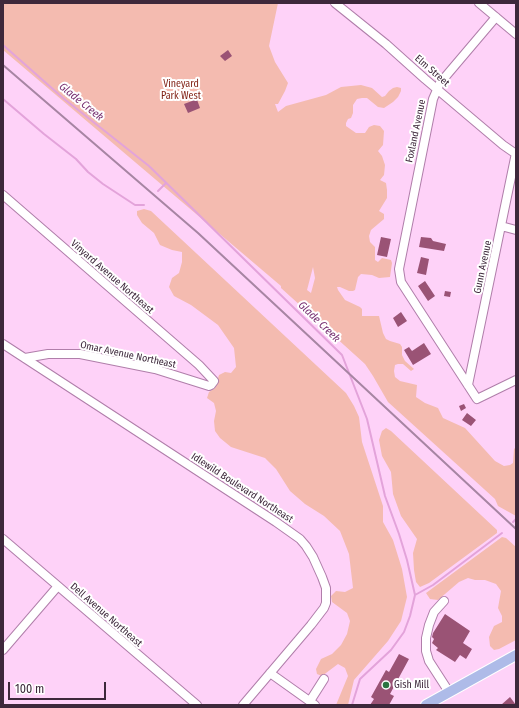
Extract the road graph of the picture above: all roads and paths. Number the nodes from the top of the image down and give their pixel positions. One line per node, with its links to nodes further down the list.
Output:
1 (335, 3): 5 (street, Elm Street)
2 (479, 3): 3 (street)
3 (496, 17): 4 (street); 5 (street, Foxland Avenue)
4 (516, 34)
5 (436, 89): 6 (street, Elm Street); 14 (street, Foxland Avenue)
6 (516, 154): 8 (street, Gunn Avenue)
7 (3, 195): 12 (street, Vinyard Avenue Northeast)
8 (502, 226): 9 (street); 14 (street, Gunn Avenue)
9 (516, 230)
10 (3, 344): 11 (street, Idlewild Boulevard Northeast)
11 (25, 358): 12 (street, Omar Avenue Northeast); 20 (street, Idlewild Boulevard Northeast)
12 (209, 375)
13 (516, 380): 14 (street)
14 (468, 385)
15 (3, 539): 16 (street, Dell Avenue Northeast)
16 (58, 586): 18 (street); 24 (street, Dell Avenue Northeast)
17 (444, 601): 22 (street)
18 (3, 650)
19 (516, 655): 22 (main road)
20 (270, 673): 23 (street); 25 (street, Idlewild Boulevard Northeast)
21 (324, 679): 23 (street)
22 (449, 692): 26 (main road)
23 (312, 703)
24 (197, 705)
25 (243, 705)
26 (426, 705)

